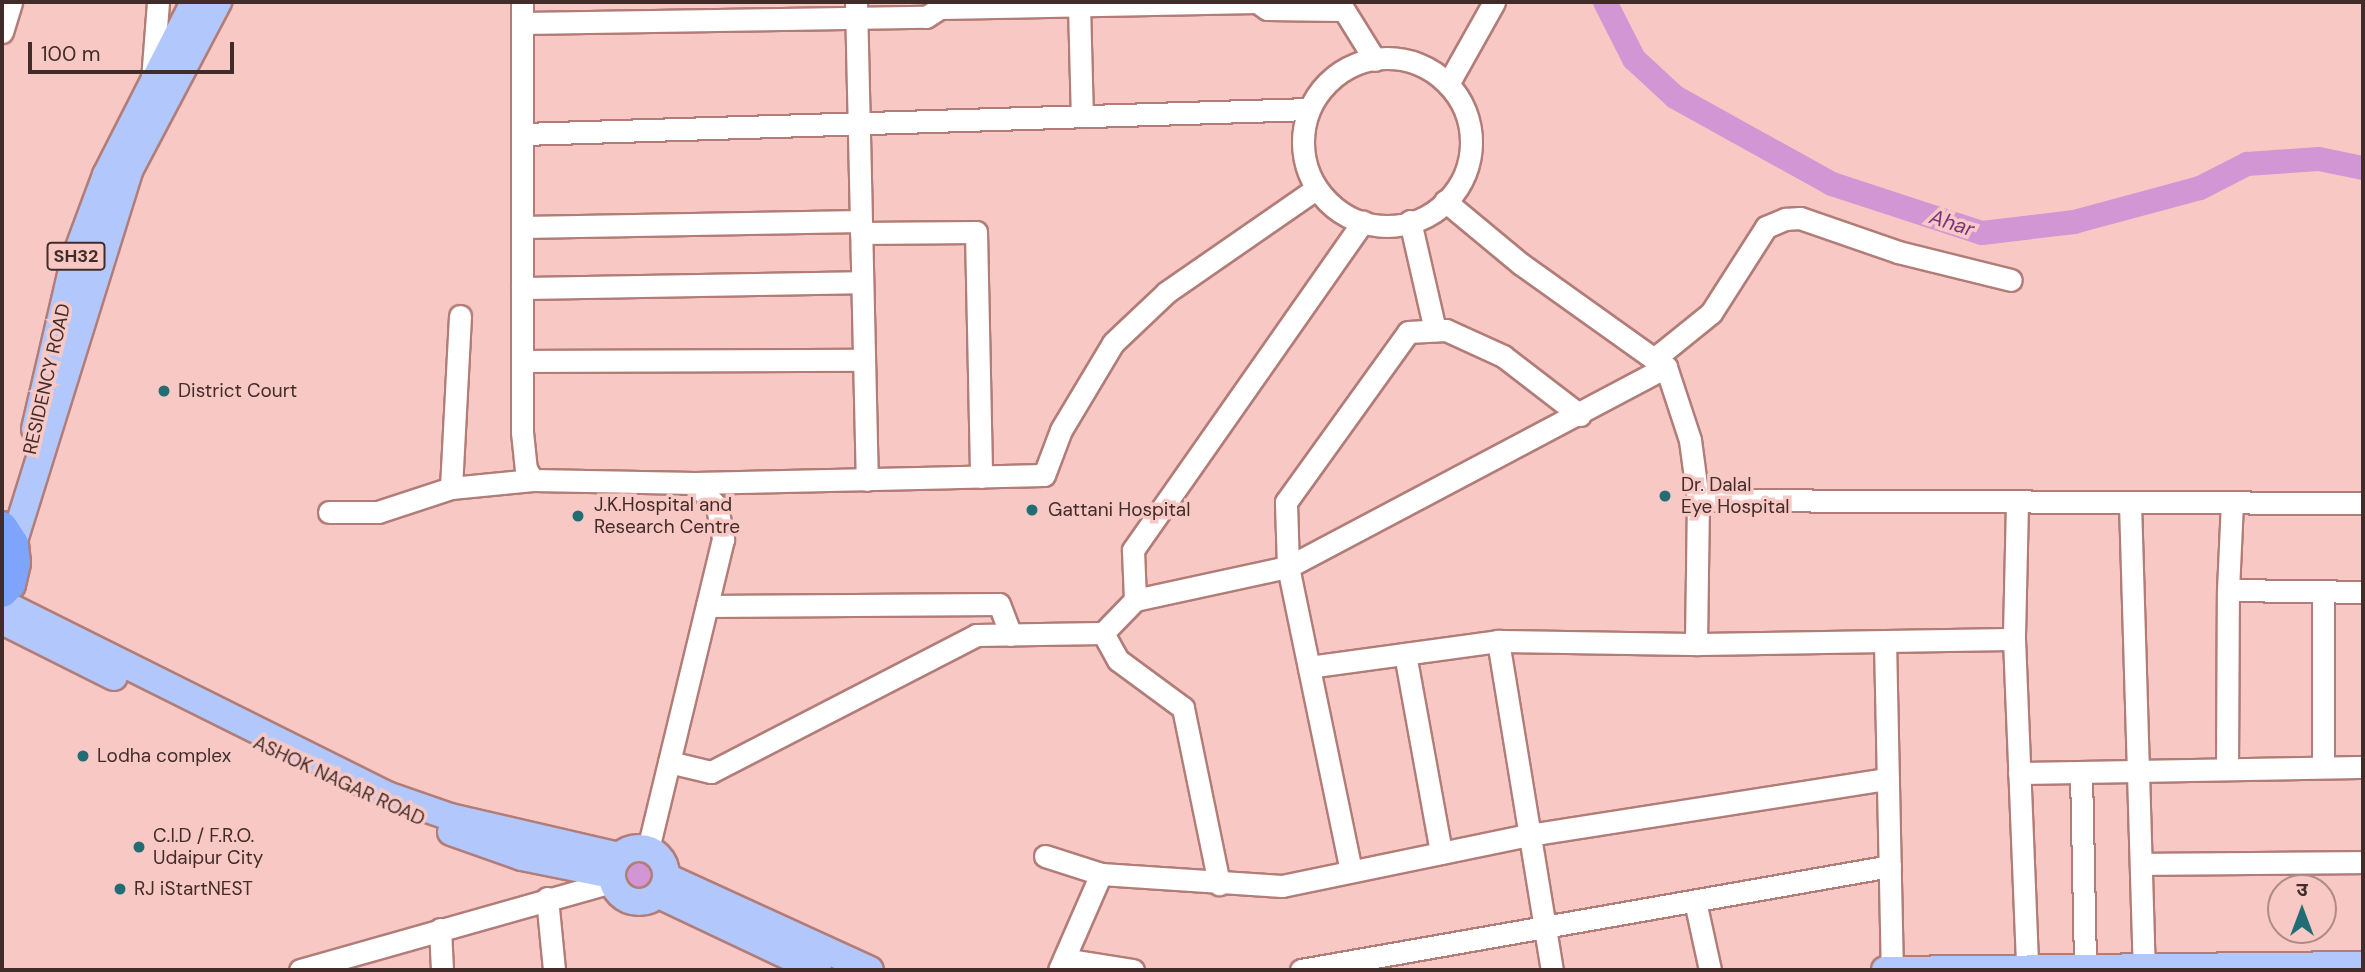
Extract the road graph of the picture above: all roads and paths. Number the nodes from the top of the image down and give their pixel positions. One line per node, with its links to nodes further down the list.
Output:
1 (10, 2): 11 (street)
2 (158, 2): 14 (street)
3 (194, 2): 14 (main road, RESIDENCY ROAD / SH32)
4 (218, 2): 14 (main road)
5 (1494, 2): 13 (street)
6 (1052, 4): 7 (street); 9 (street)
7 (1079, 5): 8 (street); 16 (street)
8 (1340, 6): 12 (street)
9 (856, 10): 10 (street); 17 (street)
10 (522, 12): 18 (street)
11 (2, 32)
12 (1375, 60): 13 (street); 15 (street)
13 (1447, 84): 20 (street)
14 (160, 88): 45 (main road, RESIDENCY ROAD / SH32)
15 (1308, 109): 16 (street); 19 (street)
16 (1082, 116): 17 (street)
17 (858, 124): 18 (street); 24 (street)
18 (523, 134): 23 (street)
19 (1316, 189): 22 (street); 34 (street)
20 (1445, 201): 21 (street); 32 (street)
21 (1410, 221): 22 (street); 29 (street)
22 (1363, 222): 51 (street)
23 (522, 227): 24 (street); 27 (street)
24 (861, 227): 26 (street); 34 (street)
25 (2011, 280): 32 (street)
26 (862, 282): 27 (street); 30 (street)
27 (522, 288): 31 (street)
28 (460, 316): 38 (street)
29 (1435, 330): 33 (street); 46 (street)
30 (864, 360): 31 (street); 36 (street)
31 (523, 361): 35 (street)
32 (1660, 363): 33 (street); 39 (street)
33 (1580, 415): 46 (street)
34 (981, 477): 36 (street)
35 (533, 480): 37 (street); 38 (street)
36 (867, 480): 37 (street)
37 (695, 484): 53 (street)
38 (451, 488): 44 (street)
39 (1698, 500): 40 (street); 60 (street)
40 (2017, 503): 41 (street); 57 (street)
41 (2130, 503): 42 (street); 67 (street)
42 (2232, 503): 43 (street); 47 (street)
43 (2363, 503)
44 (329, 512)
45 (6, 533): 49 (highway)
46 (1289, 567): 51 (street); 62 (street)
47 (2228, 590): 48 (street); 66 (street)
48 (2323, 591): 50 (street); 64 (street)
49 (2, 592)
50 (2363, 592)
51 (1135, 600): 55 (street)
52 (2, 603): 78 (main road)
53 (707, 606): 56 (street); 63 (street)
54 (2, 621): 78 (main road, ASHOK NAGAR ROAD)
55 (1103, 633): 56 (street); 81 (street)
56 (1012, 635): 63 (street)
57 (2014, 639): 59 (street); 69 (street)
58 (1498, 641): 60 (street); 61 (street); 71 (street)
59 (1885, 641): 60 (street); 70 (street)
60 (1696, 644)
61 (1405, 654): 62 (street); 73 (street)
62 (1309, 667): 79 (street)
63 (669, 762): 72 (street)
64 (2323, 767): 65 (street); 66 (street)
65 (2363, 767)
66 (2227, 768): 67 (street)
67 (2138, 771): 68 (street); 76 (street)
68 (2081, 772): 69 (street); 90 (street)
69 (2019, 773): 89 (street)
70 (1888, 779): 71 (street); 77 (street)
71 (1529, 835): 73 (street); 86 (street)
72 (648, 849): 78 (main road); 82 (main road)
73 (1441, 853): 79 (street)
74 (1045, 856): 80 (street)
75 (2363, 862): 76 (street)
76 (2141, 864): 91 (street)
77 (1890, 866): 84 (street); 101 (street)
78 (614, 871): 82 (main road); 83 (street)
79 (1352, 871): 81 (street)
80 (1101, 874): 81 (street); 87 (street)
81 (1219, 884)
82 (663, 886): 95 (main road); 96 (main road)
83 (547, 898): 85 (street); 94 (street)
84 (1695, 901): 86 (street); 100 (street)
85 (440, 929): 92 (street); 93 (street)
86 (1544, 929): 98 (street); 99 (street)
87 (1062, 965): 97 (street)
88 (2363, 965): 91 (main road)
89 (2027, 968): 90 (main road); 101 (main road)
90 (2085, 969): 91 (main road)
91 (2144, 969)
92 (300, 970)
93 (442, 970)
94 (554, 970)
95 (818, 970)
96 (870, 970)
97 (1133, 970)
98 (1301, 970)
99 (1552, 970)
100 (1710, 970)
101 (1888, 970)

